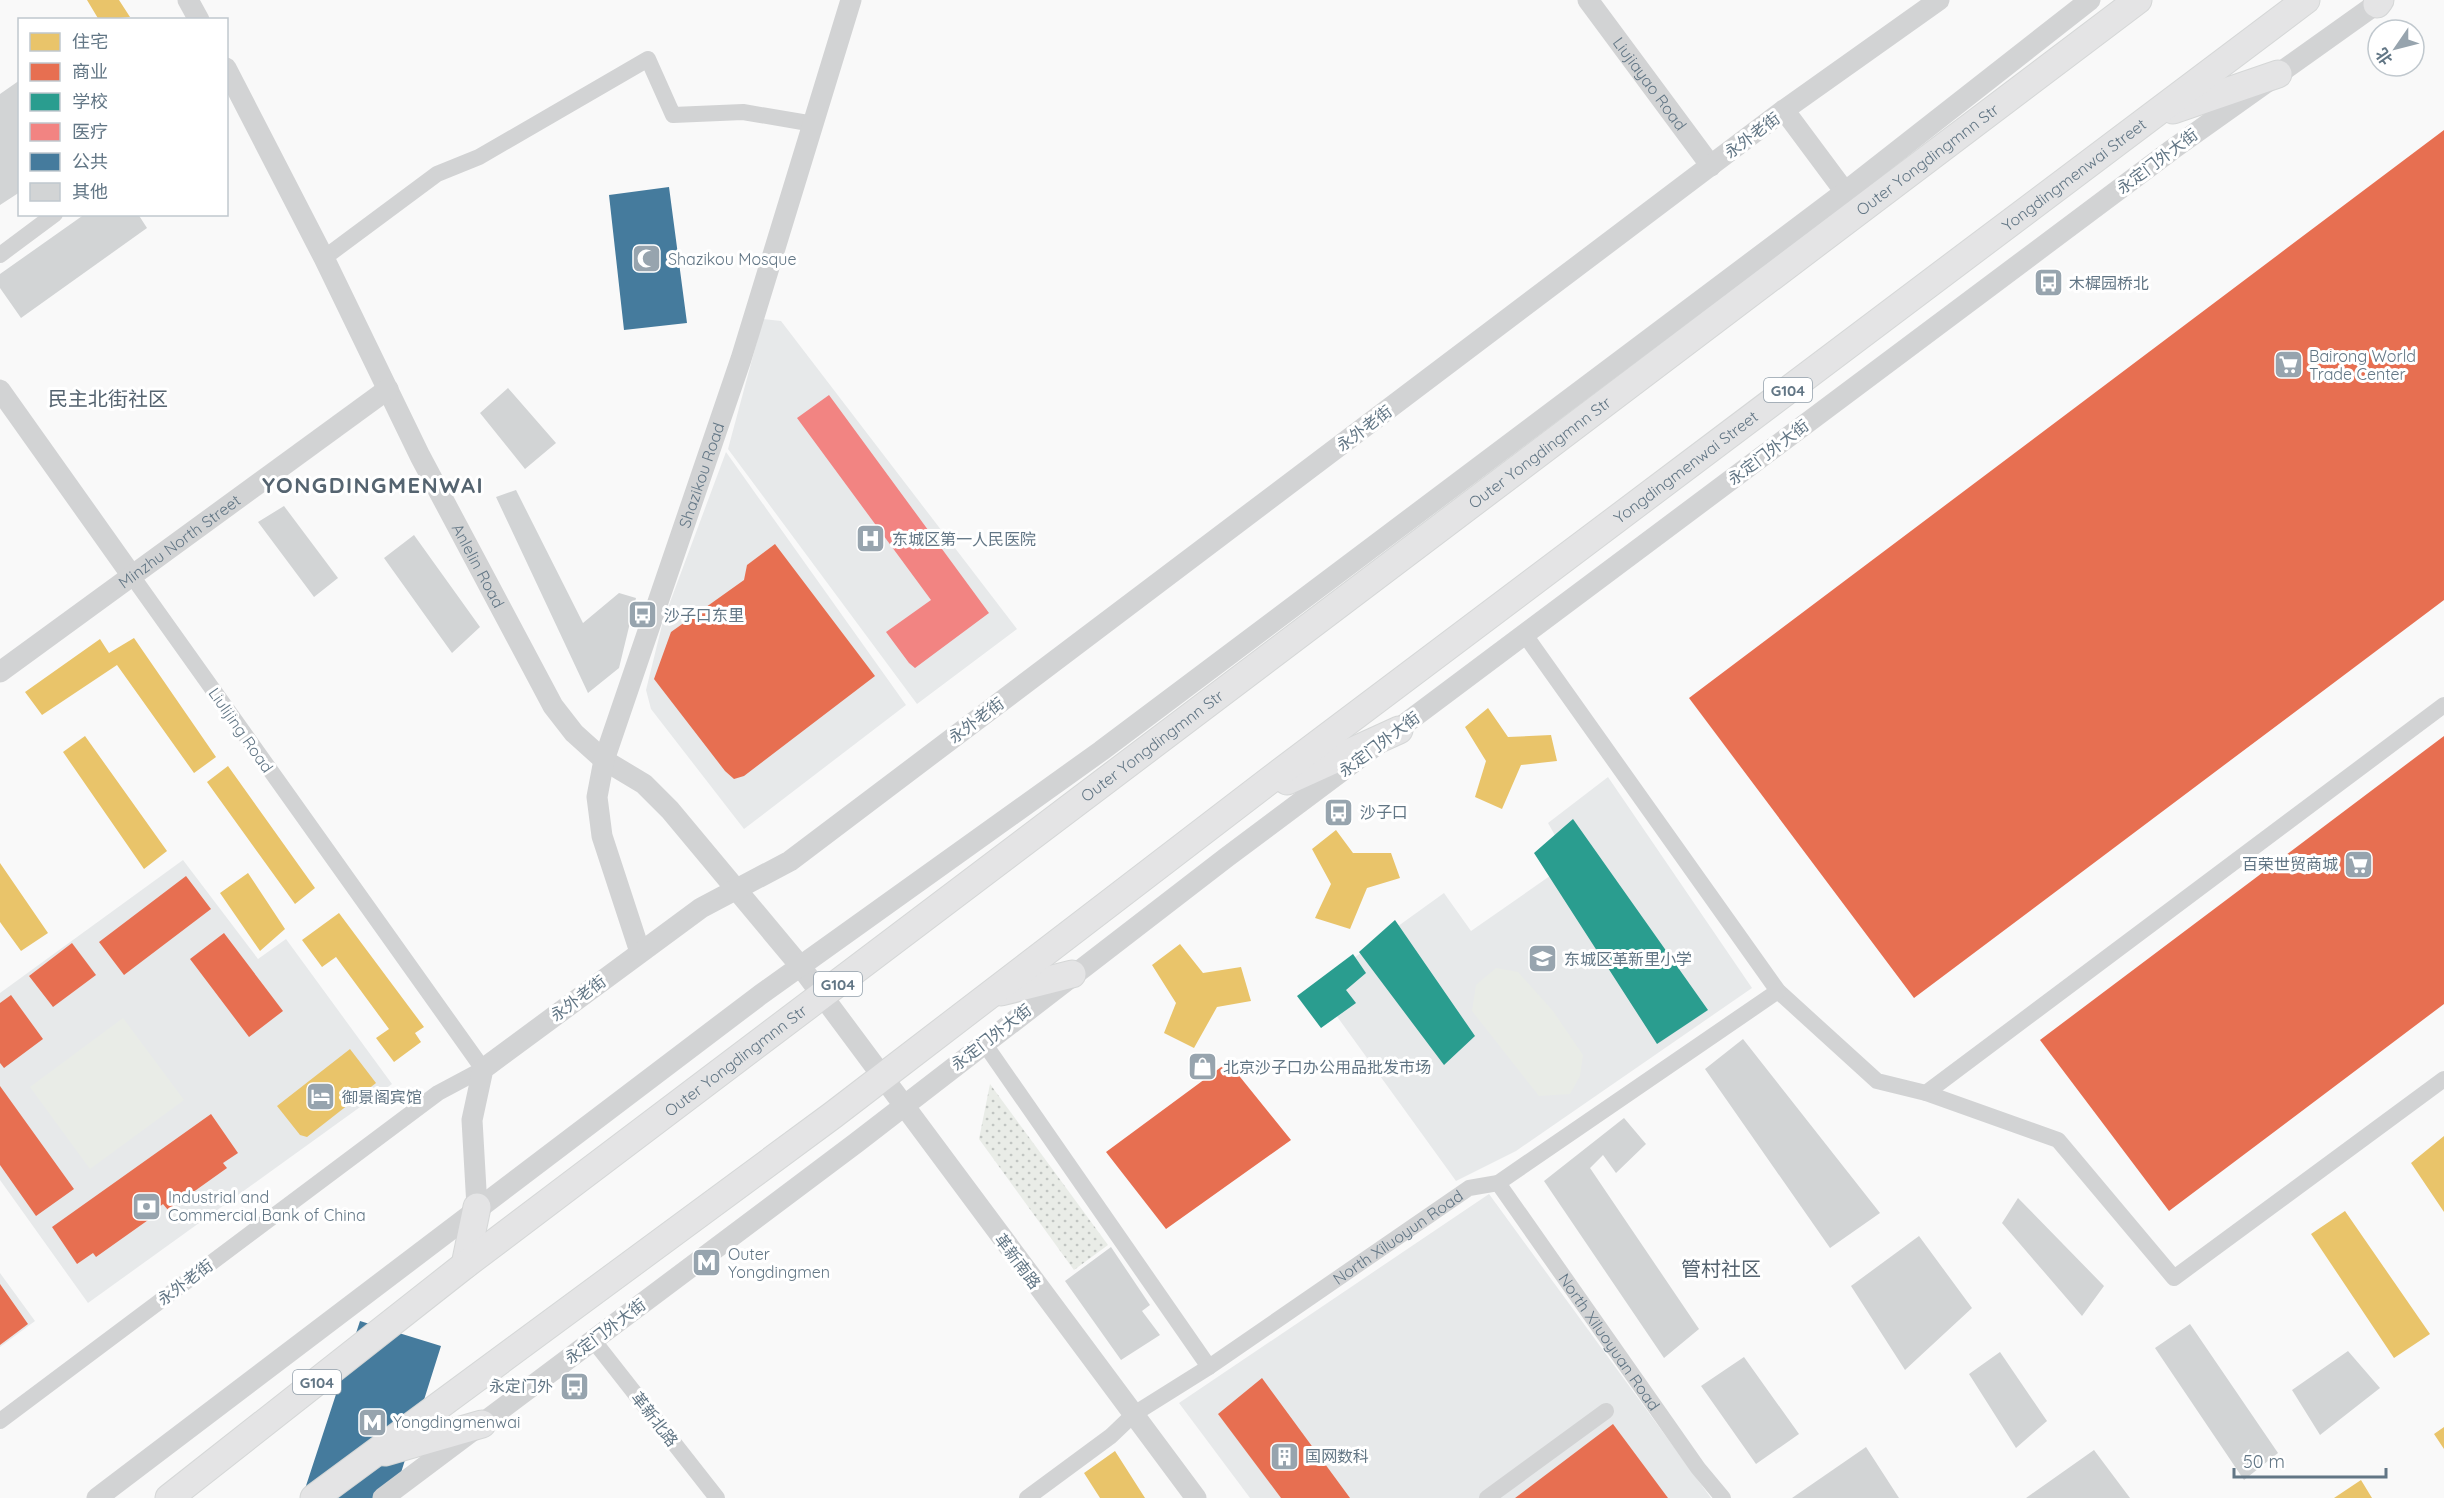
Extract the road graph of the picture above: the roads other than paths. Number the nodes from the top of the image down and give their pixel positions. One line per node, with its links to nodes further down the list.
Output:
1 (188, 0): 9 (street)
2 (851, 0): 14 (street, Shazikou Road)
3 (1587, 0): 15 (street, Liujiayao Road)
4 (1939, 0): 12 (street, 永外老街)
5 (2090, 0): 16 (street)
6 (2138, 0): 35 (highway, Outer Yongdingmnn Str / G104)
7 (2306, 0): 13 (highway, Yongdingmenwai Street / G104)
8 (2380, 1): 10 (street, 永定门外大街)
9 (198, 18)
10 (2278, 74): 13 (highway); 23 (street, 永定门外大街)
11 (229, 80): 19 (street, Anlelin Road)
12 (1784, 110): 15 (street, 永外老街); 16 (street)
13 (2150, 119): 28 (highway, Yongdingmenwai Street / G104)
14 (814, 124): 19 (street); 27 (street, Shazikou Road)
15 (1711, 166): 29 (street, 永外老街)
16 (1845, 192): 31 (street)
17 (52, 216): 18 (street)
18 (0, 255)
19 (324, 258): 20 (street, Anlelin Road)
20 (388, 389): 22 (street, Minzhu North Street); 27 (street, Anlelin Road)
21 (0, 390): 22 (street, Liulijing Road)
22 (132, 576): 24 (street, Minzhu North Street); 37 (street, Liulijing Road)
23 (1525, 635): 26 (street, 永定门外大街); 33 (street)
24 (0, 672)
25 (2444, 705): 40 (street)
26 (1399, 730): 28 (highway); 32 (street, 永定门外大街)
27 (604, 760): 29 (street, Anlelin Road); 30 (street, Shazikou Road)
28 (1240, 803): 34 (highway, 永定门外大街 / G104)
29 (737, 889): 30 (street, 永外老街); 31 (street, Anlelin Road)
30 (640, 952): 37 (street, 永外老街)
31 (801, 967): 35 (street, Anlelin Road); 43 (street)
32 (1072, 974): 34 (highway); 36 (street, 永定门外大街)
33 (1778, 991): 40 (street); 42 (street, North Xiluoyun Road)
34 (988, 995): 38 (highway, 永定门外大街 / G104)
35 (822, 996): 38 (street, Anlelin Road); 44 (highway, Outer Yongdingmnn Str / G104)
36 (984, 1043): 41 (street, 永定门外大街); 46 (street)
37 (483, 1069): 43 (street); 49 (street, 永外老街)
38 (883, 1077): 41 (street, 革新南路); 51 (highway, 永定门外大街 / G104)
39 (2444, 1079): 40 (street)
40 (1926, 1093)
41 (903, 1106): 45 (street, 永定门外大街); 48 (street, 革新南路)
42 (1498, 1183): 46 (street, North Xiluoyun Road); 60 (street, North Xiluoyuan Road)
43 (477, 1207): 44 (highway); 52 (street)
44 (465, 1265): 53 (highway, Outer Yongdingmnn Str / G104)
45 (593, 1340): 50 (street, 永定门外大街); 56 (street, 革新北路)
46 (1209, 1366): 48 (street, North Xiluoyun Road)
47 (1606, 1411): 59 (street)
48 (1134, 1414): 57 (street, North Xiluoyun Road); 58 (street, 革新南路)
49 (0, 1421)
50 (482, 1424): 51 (highway); 55 (street, 永定门外大街)
51 (367, 1458): 54 (highway, 永定门外大街 / G104)
52 (97, 1498)
53 (169, 1498)
54 (314, 1498)
55 (383, 1498)
56 (717, 1498)
57 (1028, 1498)
58 (1196, 1498)
59 (1487, 1498)
60 (1723, 1498)

